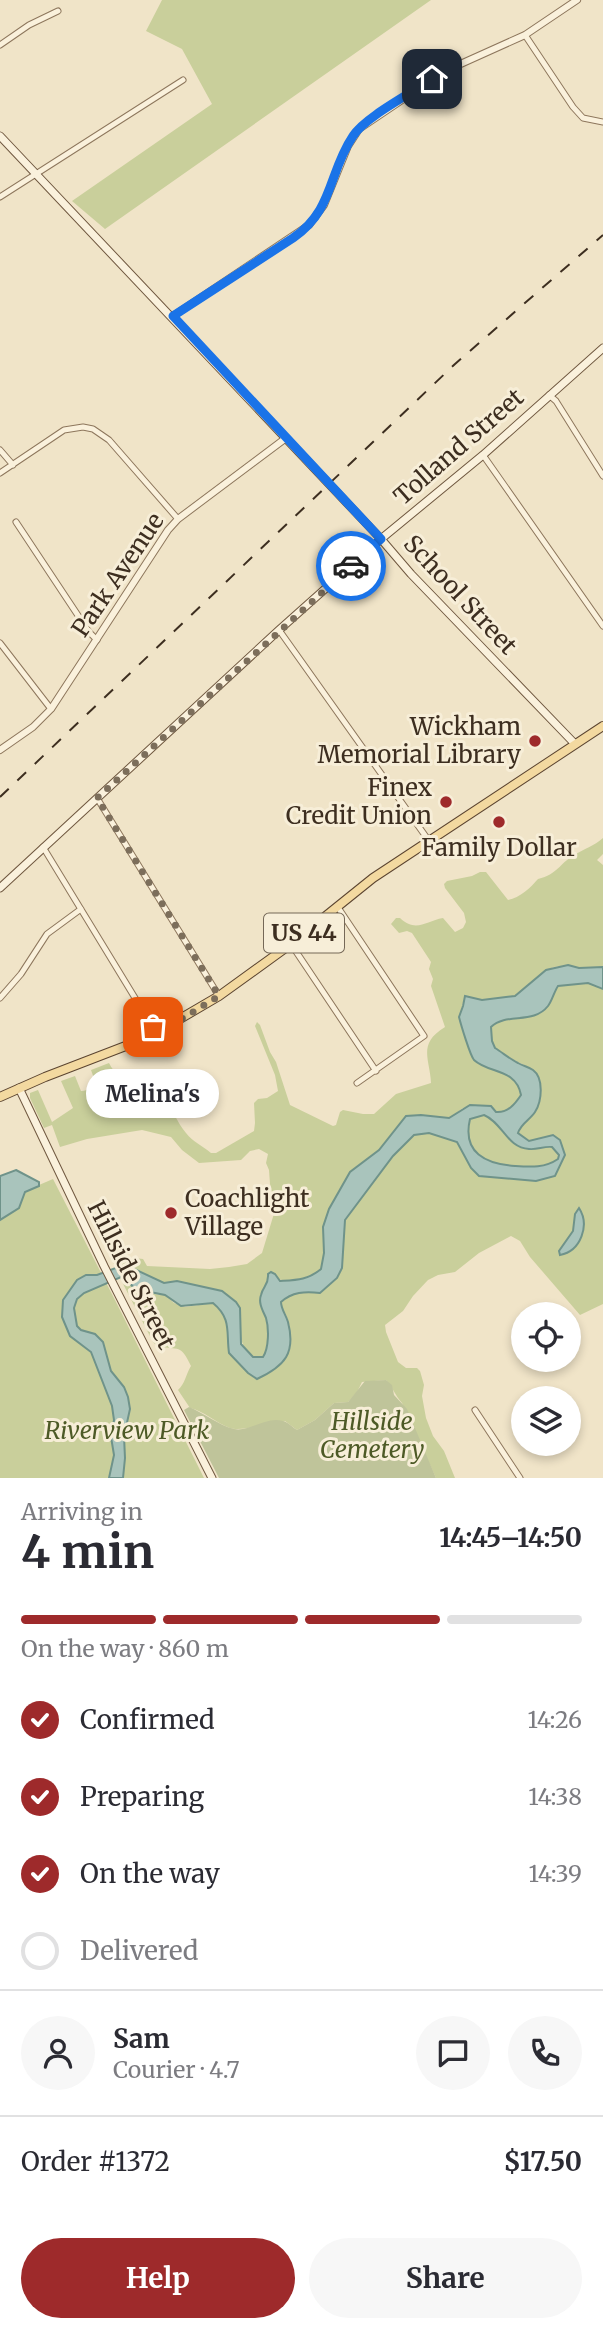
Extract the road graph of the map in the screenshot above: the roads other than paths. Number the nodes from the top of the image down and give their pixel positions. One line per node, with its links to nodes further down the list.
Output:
1 (578, 0): 3 (street)
2 (58, 11): 4 (street)
3 (525, 35): 6 (street); 10 (street)
4 (0, 46)
5 (183, 80): 8 (street)
6 (603, 122)
7 (0, 136): 8 (main road, School Street)
8 (35, 173): 9 (street); 10 (main road, School Street)
9 (0, 197)
10 (173, 316): 13 (main road, School Street)
11 (603, 348): 12 (main road, Tolland Street)
12 (549, 394): 15 (main road, Tolland Street); 18 (street)
13 (286, 438): 19 (street, Park Avenue); 21 (main road, School Street)
14 (0, 450): 16 (street)
15 (483, 455): 21 (main road, Tolland Street); 22 (street)
16 (13, 465): 17 (street); 19 (street)
17 (0, 473)
18 (603, 475)
19 (178, 519): 24 (street, Park Avenue)
20 (16, 522): 24 (street)
21 (381, 539): 23 (main road, Tolland Street); 28 (main road, School Street)
22 (603, 626)
23 (279, 630): 30 (main road, Tolland Street); 31 (street)
24 (97, 640): 26 (street, Park Avenue)
25 (0, 643): 26 (street)
26 (51, 709): 29 (street, Park Avenue)
27 (603, 726): 28 (main road, US 44)
28 (575, 744): 31 (main road, US 44)
29 (0, 750)
30 (97, 798): 32 (main road, Tolland Street); 37 (street)
31 (429, 841): 34 (main road, US 44)
32 (43, 846): 33 (main road, Tolland Street); 35 (street)
33 (0, 888)
34 (337, 906): 36 (main road, US 44); 40 (street)
35 (81, 909): 38 (street); 39 (street)
36 (291, 943): 37 (main road, US 44); 40 (street)
37 (219, 996): 39 (main road, US 44)
38 (0, 998)
39 (157, 1034): 42 (main road, US 44)
40 (376, 1071): 41 (street)
41 (357, 1083)
42 (19, 1088): 43 (main road, US 44); 45 (main road, Hillside Street)
43 (0, 1097)
44 (475, 1410): 46 (street)
45 (212, 1478)
46 (520, 1478)

